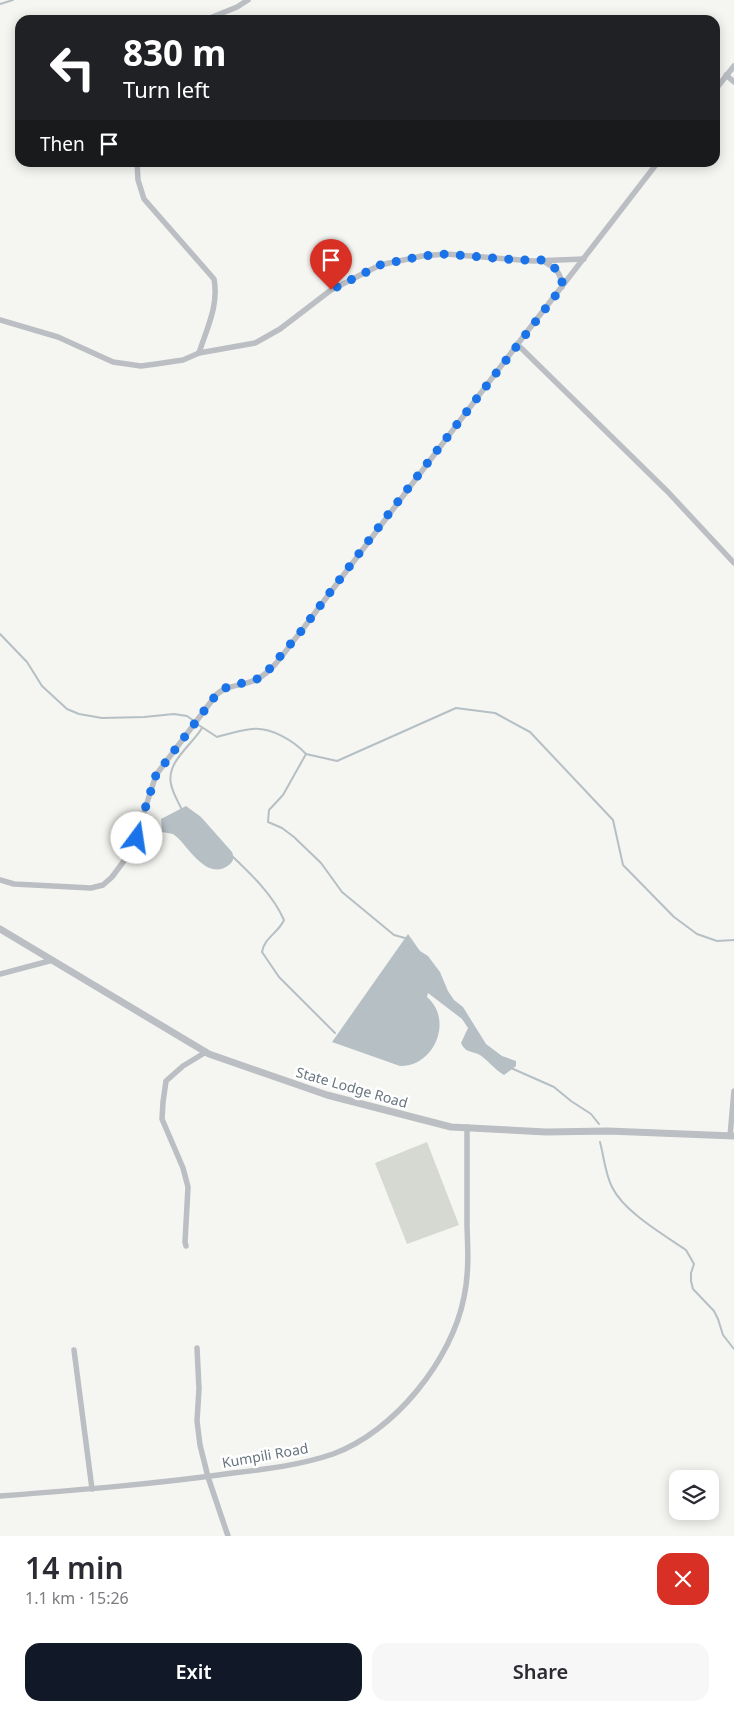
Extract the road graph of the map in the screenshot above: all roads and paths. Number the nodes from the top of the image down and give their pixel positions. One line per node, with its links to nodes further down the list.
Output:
1 (248, 0): 2 (street)
2 (217, 15)
3 (734, 66): 4 (street)
4 (726, 76): 5 (street); 6 (street)
5 (734, 82)
6 (720, 84)
7 (138, 167): 14 (street)
8 (654, 167): 9 (street)
9 (584, 259): 10 (street); 11 (street)
10 (542, 260): 11 (street); 14 (street)
11 (562, 287): 13 (street)
12 (0, 320): 14 (street)
13 (517, 344): 15 (street); 16 (street)
14 (199, 353)
15 (734, 563)
16 (0, 880)
17 (0, 930): 18 (street, State Lodge Road)
18 (53, 960): 19 (street); 20 (street, State Lodge Road)
19 (0, 974)
20 (206, 1052): 22 (street, State Lodge Road); 24 (street)
21 (734, 1091): 23 (street)
22 (467, 1128): 23 (street, State Lodge Road); 27 (street, Kumpili Road)
23 (732, 1136)
24 (186, 1246)
25 (197, 1348): 27 (street)
26 (74, 1350): 28 (street)
27 (208, 1477): 28 (street, Kumpili Road); 30 (street)
28 (92, 1489): 29 (street, Kumpili Road)
29 (0, 1496)
30 (228, 1536)

